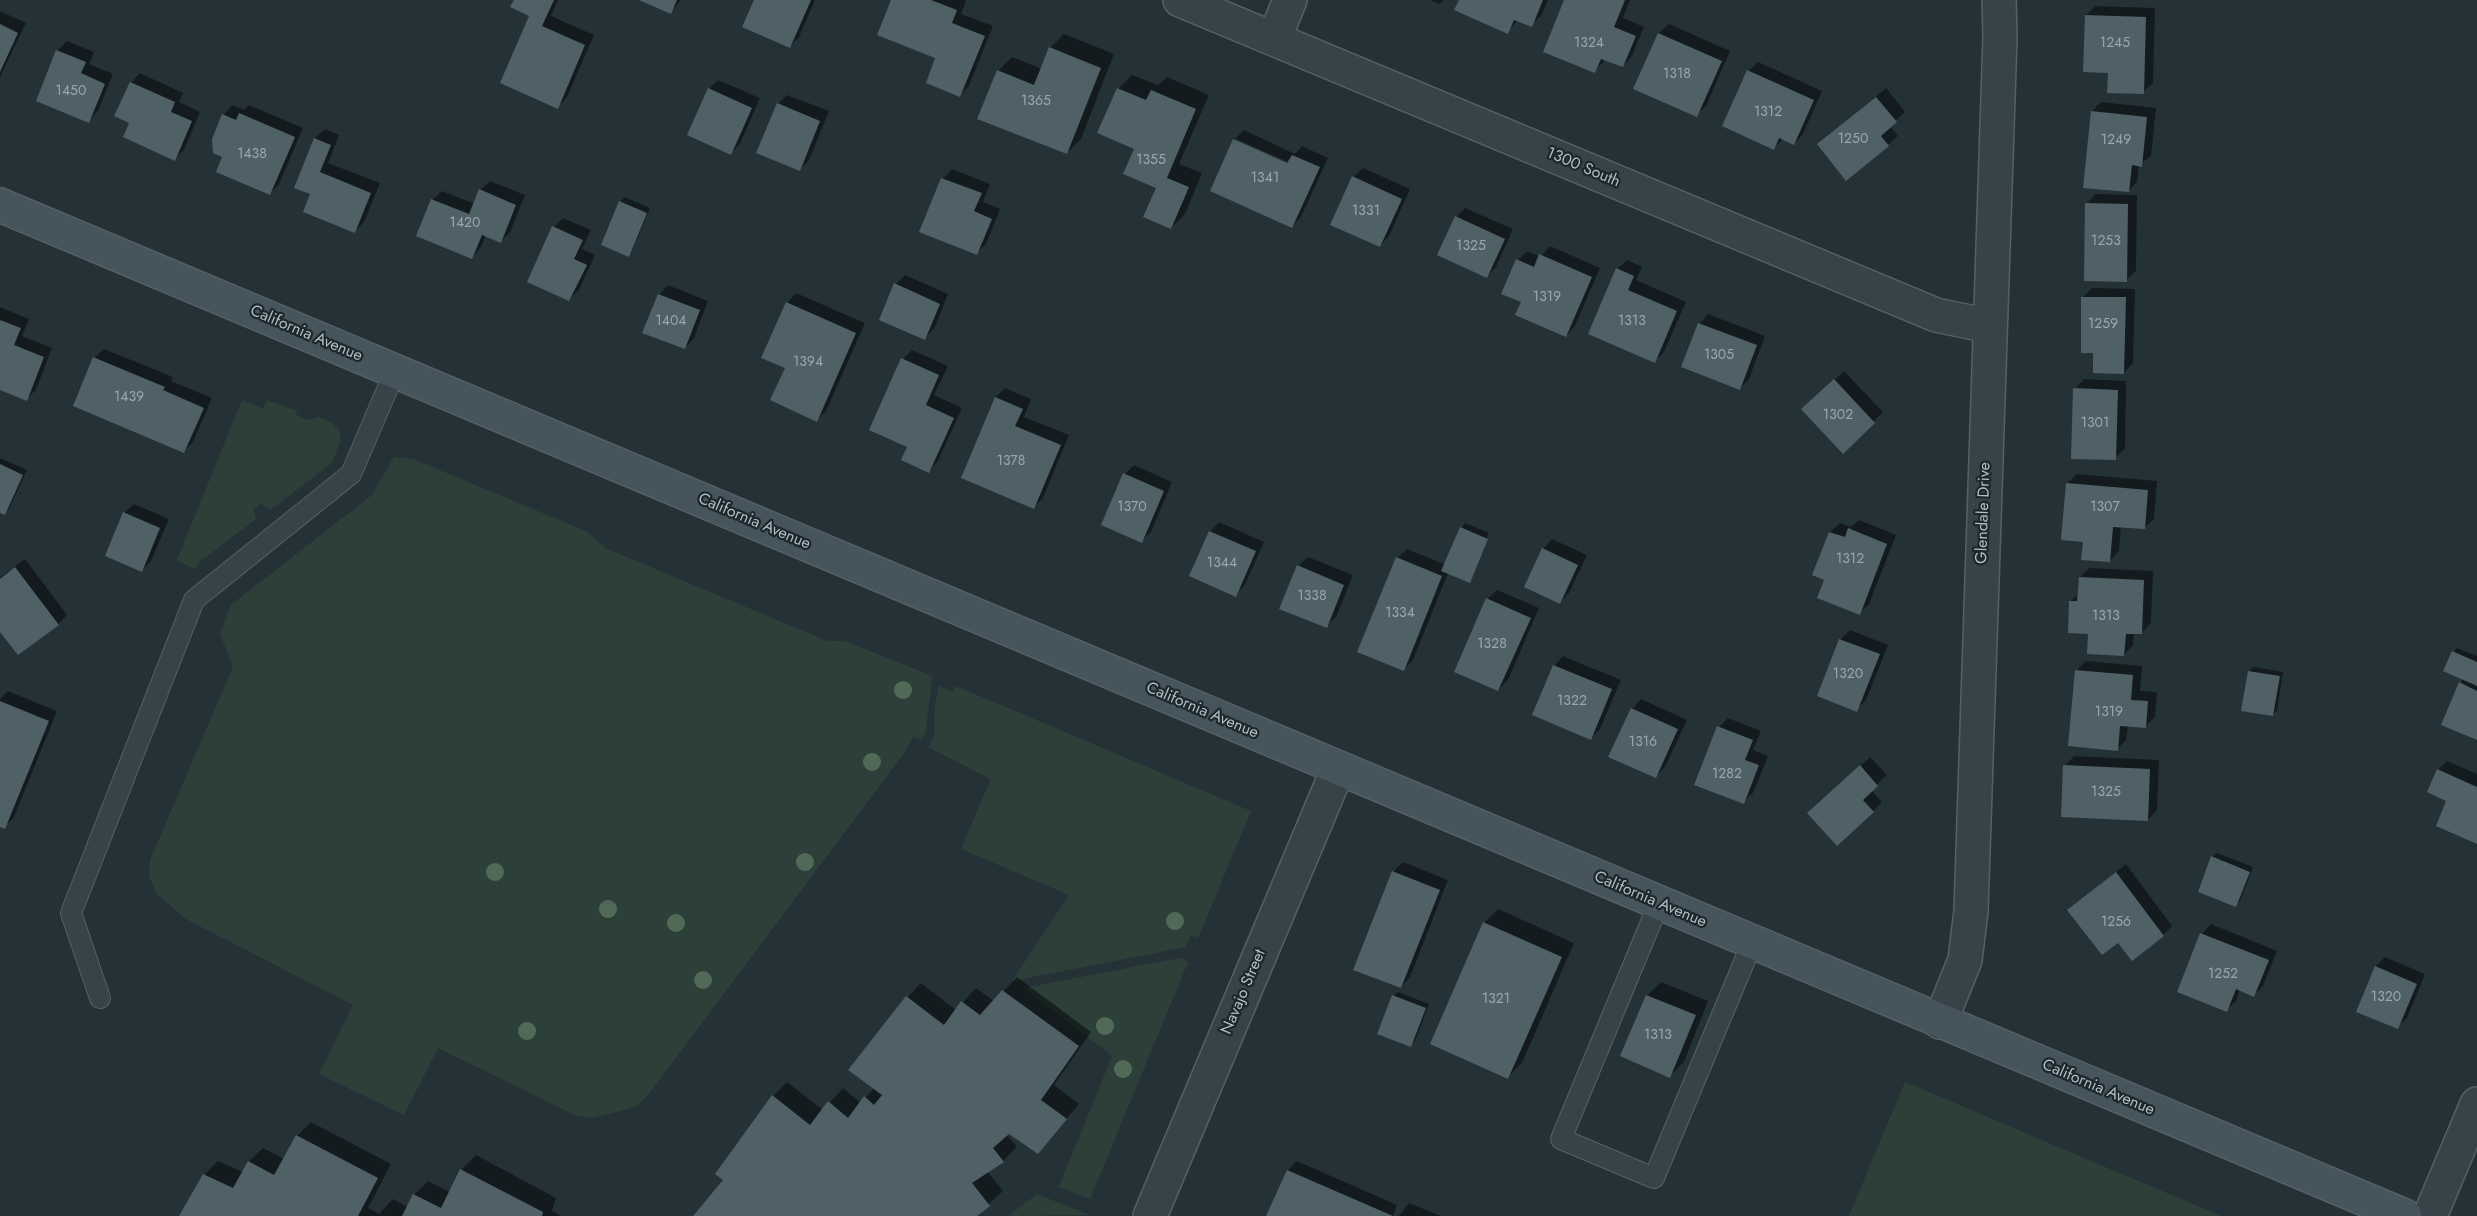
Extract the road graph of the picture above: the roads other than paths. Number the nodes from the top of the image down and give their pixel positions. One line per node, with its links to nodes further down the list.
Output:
1 (1180, 0): 4 (street, 1300 South)
2 (1290, 0): 4 (street)
3 (1999, 0): 6 (street, Glendale Drive)
4 (1274, 39): 6 (street, 1300 South)
5 (0, 205): 7 (main road, California Avenue)
6 (1989, 326): 12 (street, Glendale Drive)
7 (395, 371): 8 (main road, California Avenue); 11 (lane)
8 (1338, 769): 9 (main road, California Avenue); 14 (street, Navajo Street)
9 (1659, 903): 10 (main road, California Avenue); 10 (lane)
10 (1752, 943): 12 (main road, California Avenue)
11 (100, 998)
12 (1940, 1022): 15 (main road, California Avenue)
13 (2477, 1104): 16 (street)
14 (1150, 1216)
15 (2405, 1216)
16 (2430, 1216)

